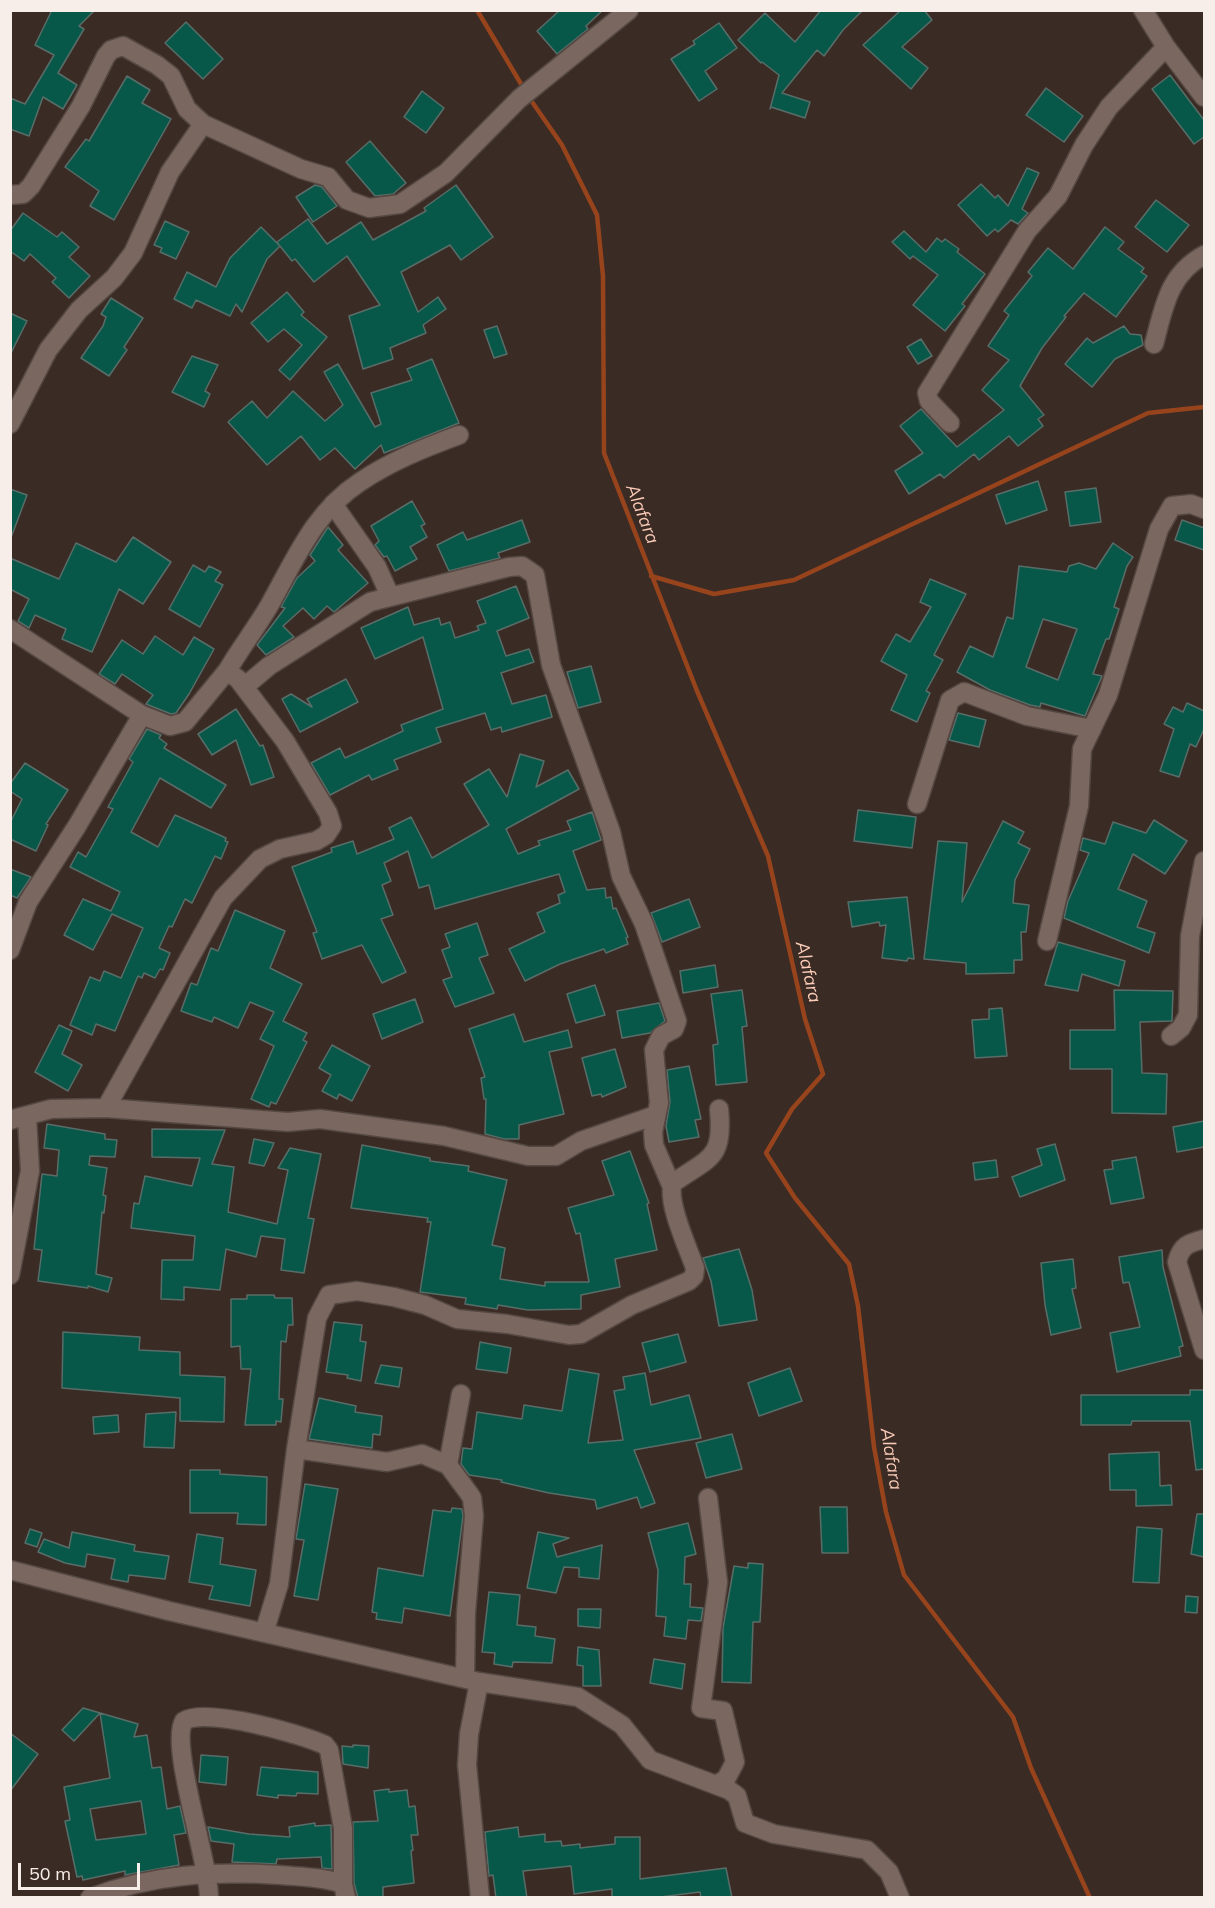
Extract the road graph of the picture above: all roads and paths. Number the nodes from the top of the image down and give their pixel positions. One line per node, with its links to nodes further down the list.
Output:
1 (629, 10): 5 (street)
2 (1143, 10): 3 (street)
3 (1166, 47): 4 (street); 9 (street)
4 (1204, 97)
5 (203, 124): 6 (street); 10 (street)
6 (10, 195)
7 (1204, 255): 8 (street)
8 (1154, 344)
9 (950, 423)
10 (10, 424)
11 (459, 435): 12 (street)
12 (333, 504): 14 (street); 16 (street)
13 (1204, 509): 19 (street)
14 (390, 596): 17 (street); 27 (street)
15 (10, 629): 18 (street)
16 (227, 671): 17 (street); 18 (street)
17 (244, 687): 25 (street)
18 (142, 715): 23 (street)
19 (1092, 729): 20 (street); 22 (street)
20 (917, 804)
21 (1204, 861): 24 (street)
22 (1047, 942)
23 (10, 950)
24 (1171, 1036)
25 (106, 1108): 27 (street); 28 (street)
26 (719, 1109): 29 (street)
27 (656, 1115): 29 (street)
28 (19, 1118): 31 (street)
29 (672, 1187): 34 (street)
30 (1204, 1239): 32 (street)
31 (10, 1275)
32 (1204, 1350)
33 (461, 1394): 35 (street)
34 (296, 1449): 35 (street); 38 (street)
35 (448, 1465): 39 (street)
36 (708, 1498): 40 (street)
37 (10, 1570): 38 (street)
38 (264, 1633): 39 (street)
39 (472, 1680): 40 (street); 45 (street)
40 (716, 1785): 46 (street)
41 (208, 1873): 42 (street); 42 (street); 43 (street); 44 (street)
42 (345, 1891)
43 (90, 1898)
44 (208, 1898)
45 (480, 1898)
46 (900, 1898)

